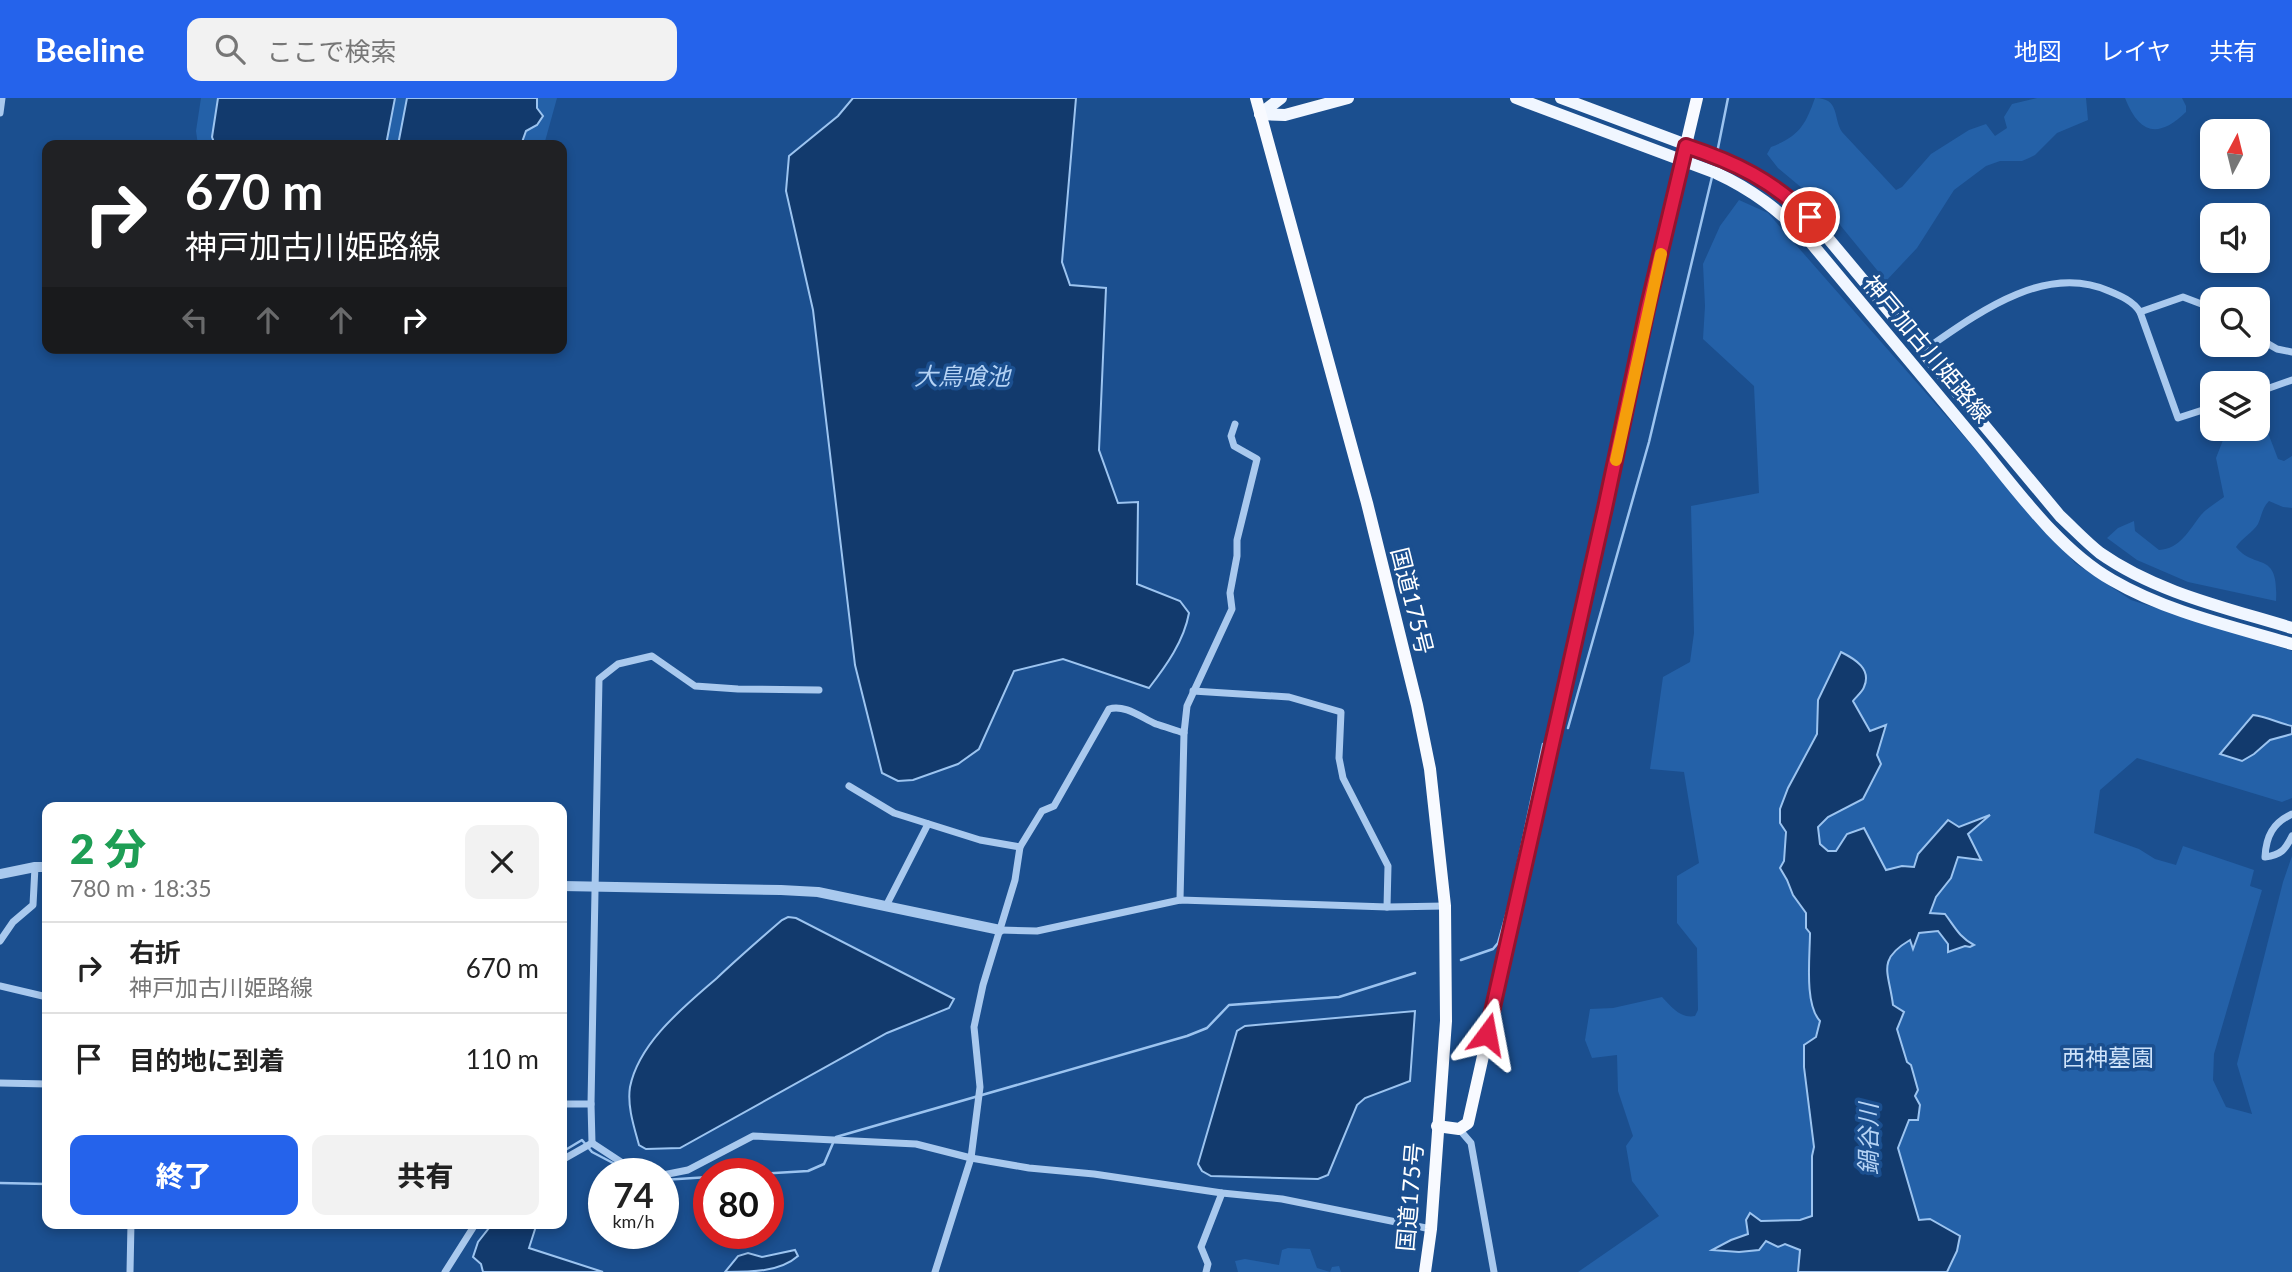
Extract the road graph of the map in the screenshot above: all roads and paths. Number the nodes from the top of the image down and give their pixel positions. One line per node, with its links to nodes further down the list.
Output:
1 (2, 98): 8 (street)
2 (1256, 98): 9 (highway, 国道175号)
3 (1281, 98): 9 (main road)
4 (1348, 98): 9 (main road)
5 (1516, 98): 11 (main road, 神戸加古川姫路線)
6 (1561, 98): 10 (main road, 神戸加古川姫路線)
7 (1697, 98): 10 (highway)
8 (0, 113)
9 (1260, 114): 38 (highway, 国道175号)
10 (1686, 146): 11 (highway); 15 (main road, 神戸加古川姫路線)
11 (1683, 161): 22 (main road, 神戸加古川姫路線); 49 (highway)
12 (2200, 303): 13 (street)
13 (2140, 312): 15 (street); 19 (street)
14 (2270, 345): 16 (street)
15 (1923, 351): 21 (main road, 神戸加古川姫路線)
16 (2292, 352)
17 (2292, 380): 18 (street)
18 (2270, 387)
19 (2200, 411)
20 (1235, 424): 24 (street)
21 (2292, 628)
22 (2292, 644)
23 (819, 690): 35 (street)
24 (1194, 691): 25 (street); 39 (street)
25 (1184, 733): 30 (street); 36 (street)
26 (849, 786): 28 (street)
27 (2292, 814): 29 (street)
28 (928, 824): 30 (street); 37 (street)
29 (2292, 836)
30 (1020, 847): 40 (street)
31 (35, 867): 32 (street); 33 (street); 41 (street)
32 (42, 867)
33 (0, 874)
34 (567, 886): 35 (street)
35 (596, 887): 37 (street); 47 (street)
36 (1180, 900): 39 (street); 40 (street)
37 (886, 906): 40 (street)
38 (1445, 906): 39 (street); 48 (highway, 国道175号)
39 (1387, 907)
40 (1000, 930): 53 (street)
41 (0, 941)
42 (0, 986): 43 (street)
43 (42, 996)
44 (0, 1083): 45 (street)
45 (42, 1084)
46 (567, 1104): 47 (street)
47 (590, 1104): 50 (street)
48 (1437, 1126): 49 (highway, 国道175号); 58 (highway, 国道175号)
49 (1460, 1129): 64 (street)
50 (592, 1143): 51 (street); 52 (street)
51 (567, 1157)
52 (615, 1158)
53 (971, 1158): 54 (street); 55 (street); 61 (street)
54 (679, 1172)
55 (1222, 1193): 58 (street); 62 (street)
56 (131, 1229): 59 (street)
57 (472, 1229): 60 (street)
58 (1431, 1229): 63 (highway, 国道175号)
59 (130, 1272)
60 (445, 1272)
61 (935, 1272)
62 (1206, 1272)
63 (1425, 1272)
64 (1494, 1272)

